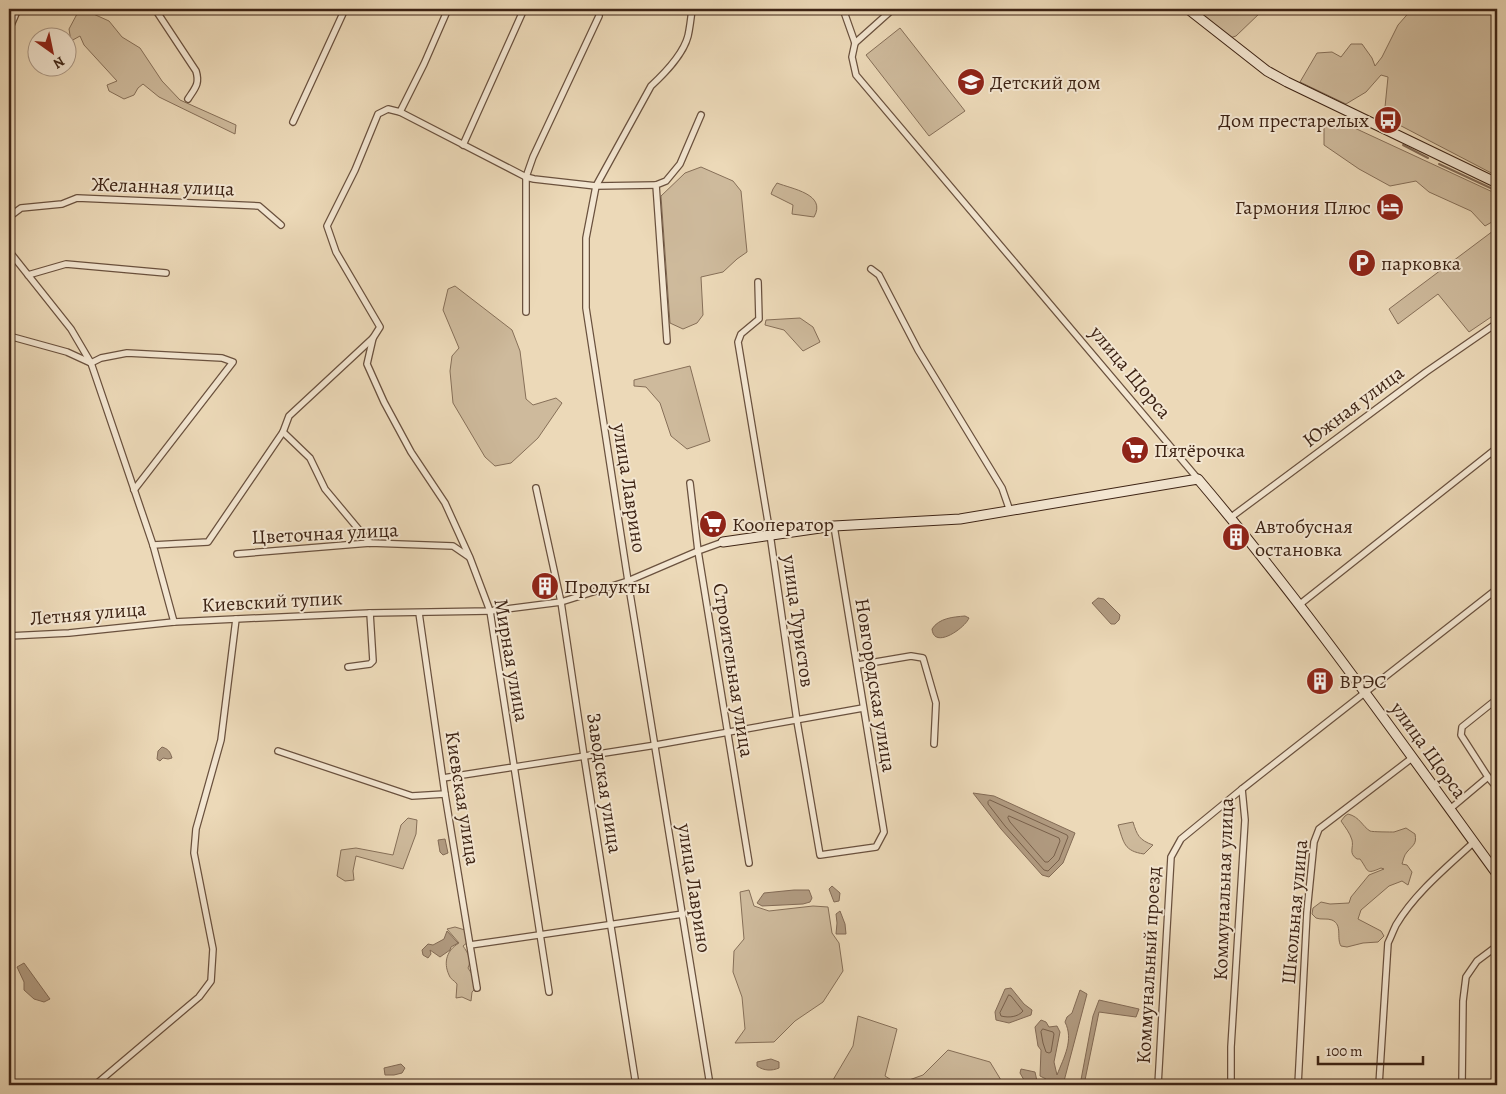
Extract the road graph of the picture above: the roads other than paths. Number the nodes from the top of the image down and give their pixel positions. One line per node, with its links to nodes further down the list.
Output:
1 (18, 9): 11 (street)
2 (156, 9): 13 (street)
3 (345, 9): 16 (street)
4 (448, 9): 14 (street)
5 (524, 9): 17 (street)
6 (692, 9): 21 (street, улица Лаврино)
7 (843, 9): 12 (street)
8 (893, 9): 12 (street)
9 (1188, 9): 19 (street)
10 (599, 16): 18 (street)
11 (9, 30)
12 (854, 42): 37 (street, улица Щорса)
13 (188, 98)
14 (400, 112): 17 (street); 32 (street, Мирная улица)
15 (702, 115): 20 (street)
16 (293, 122)
17 (464, 145): 18 (street)
18 (526, 177): 21 (street); 29 (street)
19 (1497, 183)
20 (656, 185): 21 (street); 33 (street)
21 (596, 186): 51 (street, улица Лаврино)
22 (9, 217): 23 (street, Желанная улица)
23 (281, 225)
24 (9, 251): 27 (street)
25 (871, 269): 41 (street)
26 (166, 272): 27 (street)
27 (28, 275): 34 (street)
28 (758, 282): 44 (street, улица Туристов)
29 (526, 312)
30 (1497, 323): 42 (street, Южная улица)
31 (9, 336): 34 (street)
32 (373, 338): 35 (street); 50 (street, Мирная улица)
33 (667, 341)
34 (91, 363): 40 (street); 40 (street)
35 (283, 432): 46 (street); 47 (street)
36 (1497, 448): 54 (street)
37 (1198, 479): 41 (street); 42 (street, улица Щорса)
38 (690, 483): 48 (street, Строительная улица)
39 (536, 488): 53 (street, Заводская улица)
40 (134, 490): 47 (street)
41 (1010, 511): 43 (street)
42 (1230, 518): 54 (street, улица Щорса)
43 (834, 526): 44 (street); 61 (street, Новгородская улица)
44 (770, 534): 45 (street); 66 (street, улица Туристов)
45 (723, 542): 48 (street, Киевский тупик)
46 (370, 543): 49 (street, Цветочная улица); 50 (street, Цветочная улица)
47 (152, 544): 59 (street)
48 (698, 551): 51 (street, Киевский тупик); 67 (street, Строительная улица)
49 (237, 554)
50 (470, 558): 55 (street, Мирная улица)
51 (628, 581): 53 (street, Киевский тупик); 69 (street, улица Лаврино)
52 (1497, 590): 63 (street, Коммунальная улица)
53 (561, 602): 55 (street, Киевский тупик); 71 (street, Заводская улица)
54 (1299, 604): 63 (street, улица Щорса)
55 (490, 611): 57 (street, Киевский тупик); 73 (street, Мирная улица)
56 (370, 613): 57 (street, Киевский тупик); 58 (street, Киевский тупик); 62 (street, Киевский тупик)
57 (419, 613): 75 (street, Киевская улица)
58 (236, 619): 59 (street, Киевский тупик); 91 (street)
59 (172, 623): 60 (street, Летняя улица)
60 (9, 636)
61 (858, 665): 65 (street, Новгородская улица); 68 (street)
62 (348, 667)
63 (1366, 693): 72 (street, улица Щорса); 77 (street, Коммунальная улица)
64 (1497, 699): 74 (street)
65 (863, 708): 66 (street); 81 (street, Новгородская улица)
66 (797, 721): 67 (street); 81 (street, улица Туристов)
67 (728, 732): 69 (street); 82 (street, Строительная улица)
68 (934, 744)
69 (656, 745): 71 (street); 84 (street, улица Лаврино)
70 (278, 751): 78 (street)
71 (584, 756): 73 (street); 85 (street, Заводская улица)
72 (1412, 758): 79 (street, улица Щорса); 96 (street, Школьная улица)
73 (514, 767): 75 (street); 86 (street, Мирная улица)
74 (1488, 777): 76 (street); 79 (street)
75 (443, 778): 78 (street, Киевская улица)
76 (1497, 788)
77 (1242, 789): 94 (street, Коммунальный проезд); 95 (street, Коммунальная улица)
78 (446, 794): 87 (street, Киевская улица)
79 (1450, 809): 80 (street, улица Щорса)
80 (1474, 842): 83 (street, улица Щорса); 97 (street)
81 (820, 855)
82 (749, 863)
83 (1497, 874)
84 (682, 914): 85 (street); 93 (street, улица Лаврино)
85 (611, 924): 86 (street); 92 (street, Заводская улица)
86 (540, 935): 87 (street); 90 (street, Мирная улица)
87 (470, 945): 89 (street, Киевская улица)
88 (1497, 946): 98 (street)
89 (477, 988)
90 (549, 992)
91 (95, 1085)
92 (636, 1085)
93 (710, 1085)
94 (1158, 1085)
95 (1231, 1085)
96 (1298, 1085)
97 (1379, 1085)
98 (1462, 1085)
99 (1485, 1085): 100 (street)
100 (1497, 1085)

